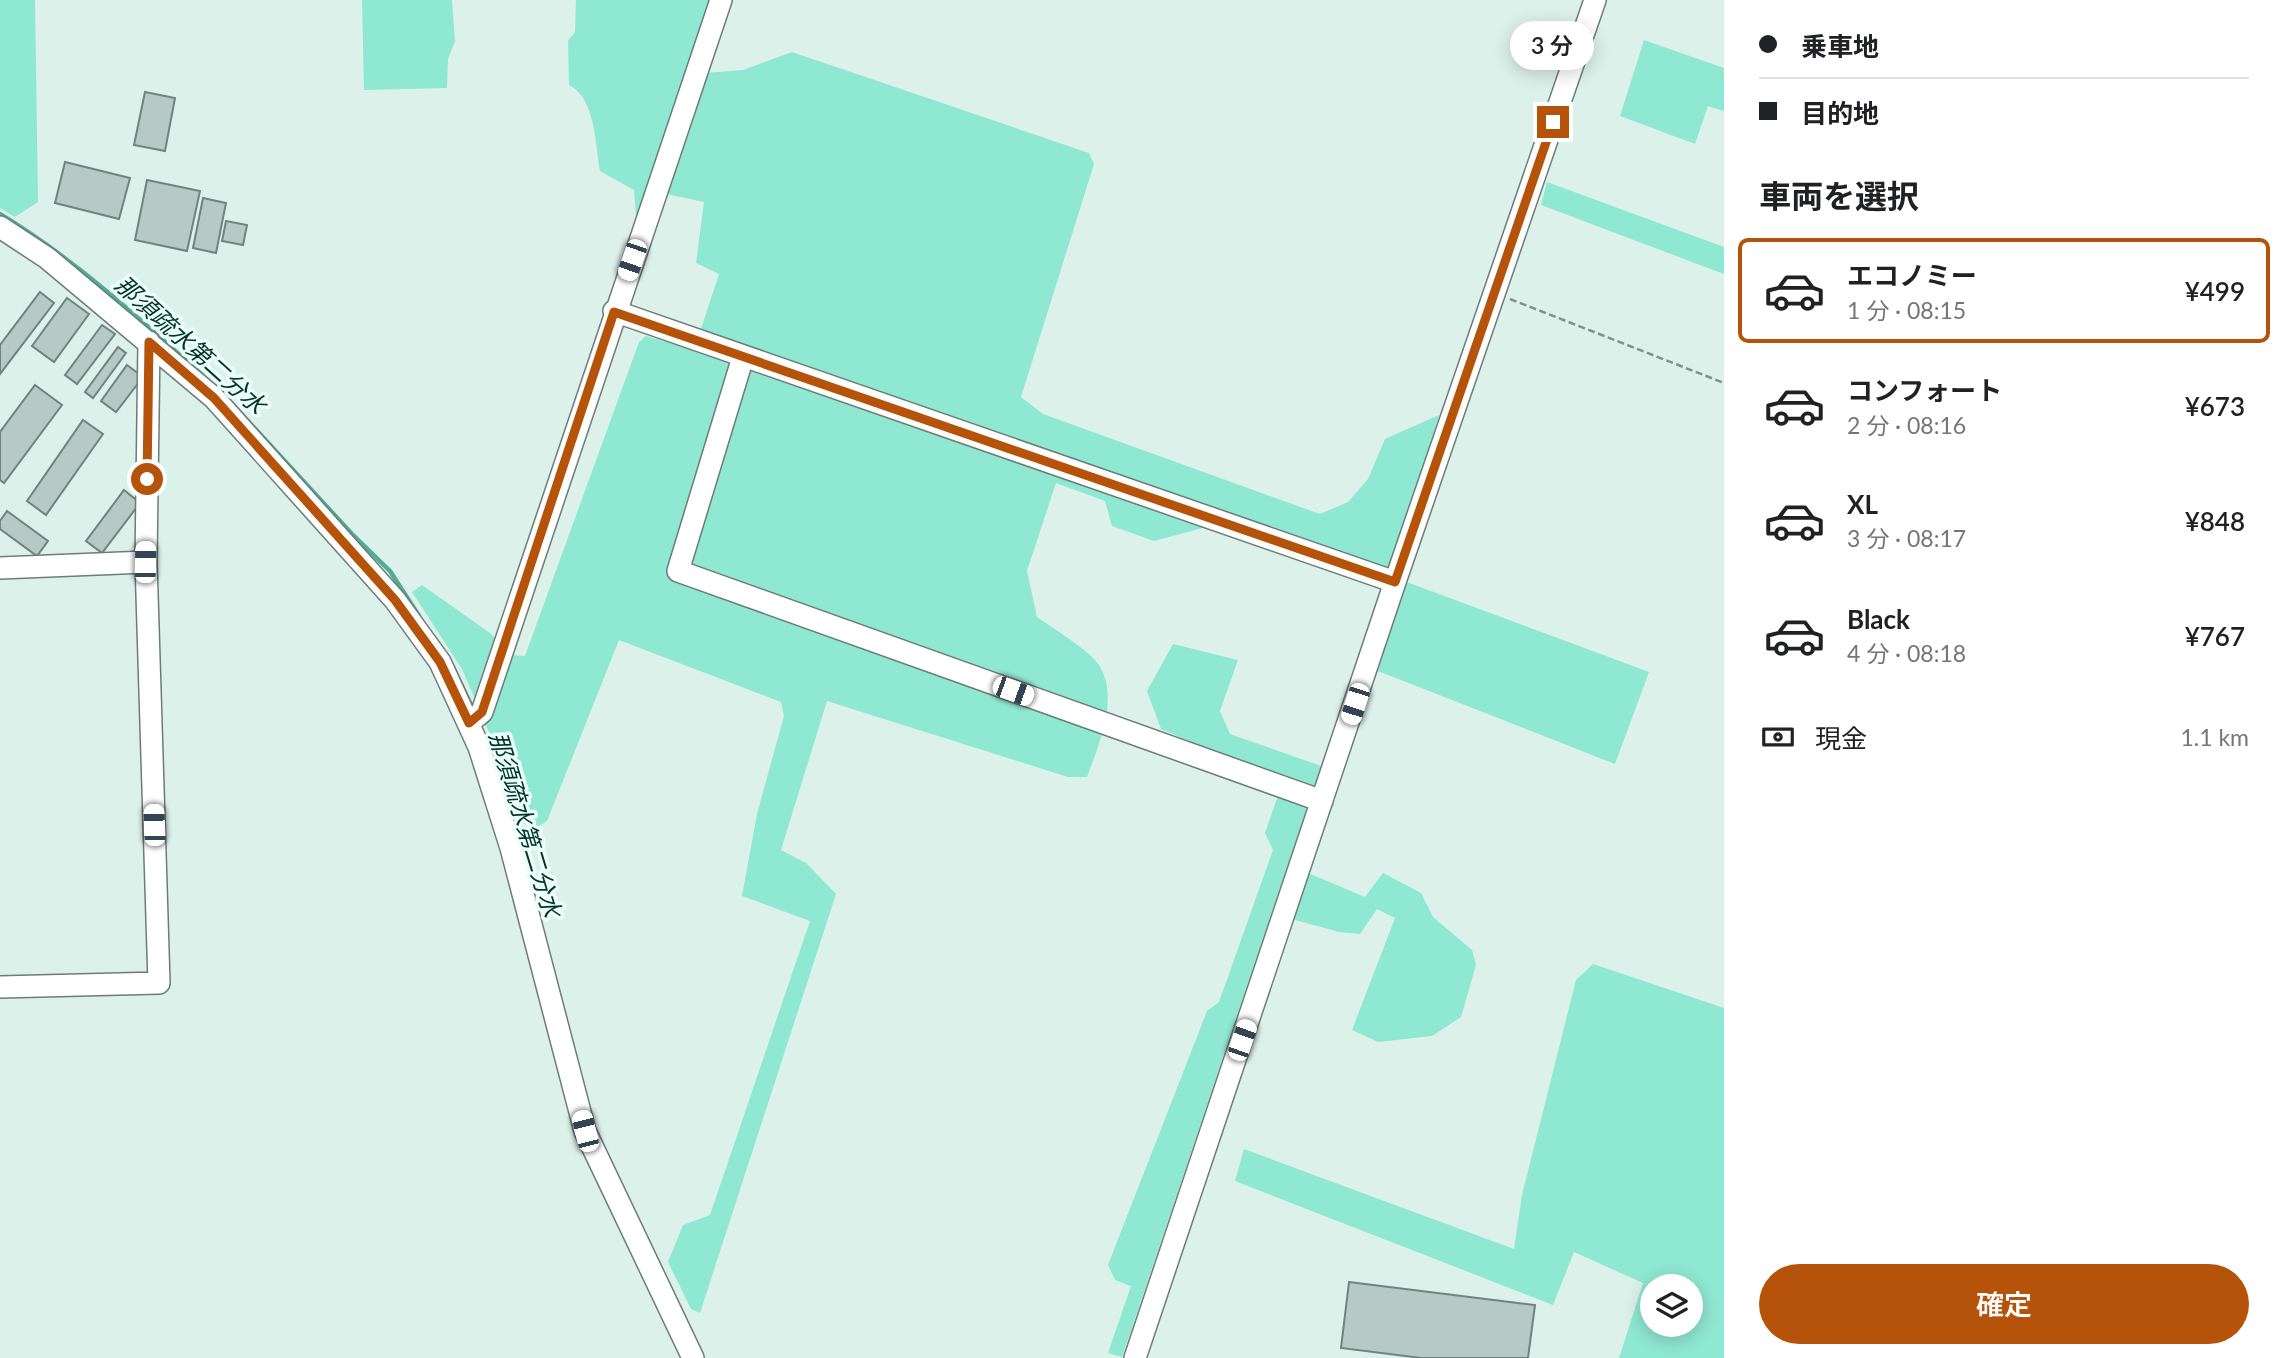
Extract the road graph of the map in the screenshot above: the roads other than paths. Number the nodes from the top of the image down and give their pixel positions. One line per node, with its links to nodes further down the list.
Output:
1 (721, 0): 4 (street)
2 (1595, 0): 9 (street)
3 (0, 227): 5 (street)
4 (614, 312): 6 (street); 10 (street)
5 (149, 342): 7 (street); 10 (street)
6 (743, 357): 9 (street); 11 (street)
7 (145, 562): 8 (street); 12 (street)
8 (0, 568)
9 (1395, 582): 11 (street)
10 (469, 723): 13 (street)
11 (1322, 801): 14 (street)
12 (0, 988)
13 (693, 1358)
14 (1135, 1358)

